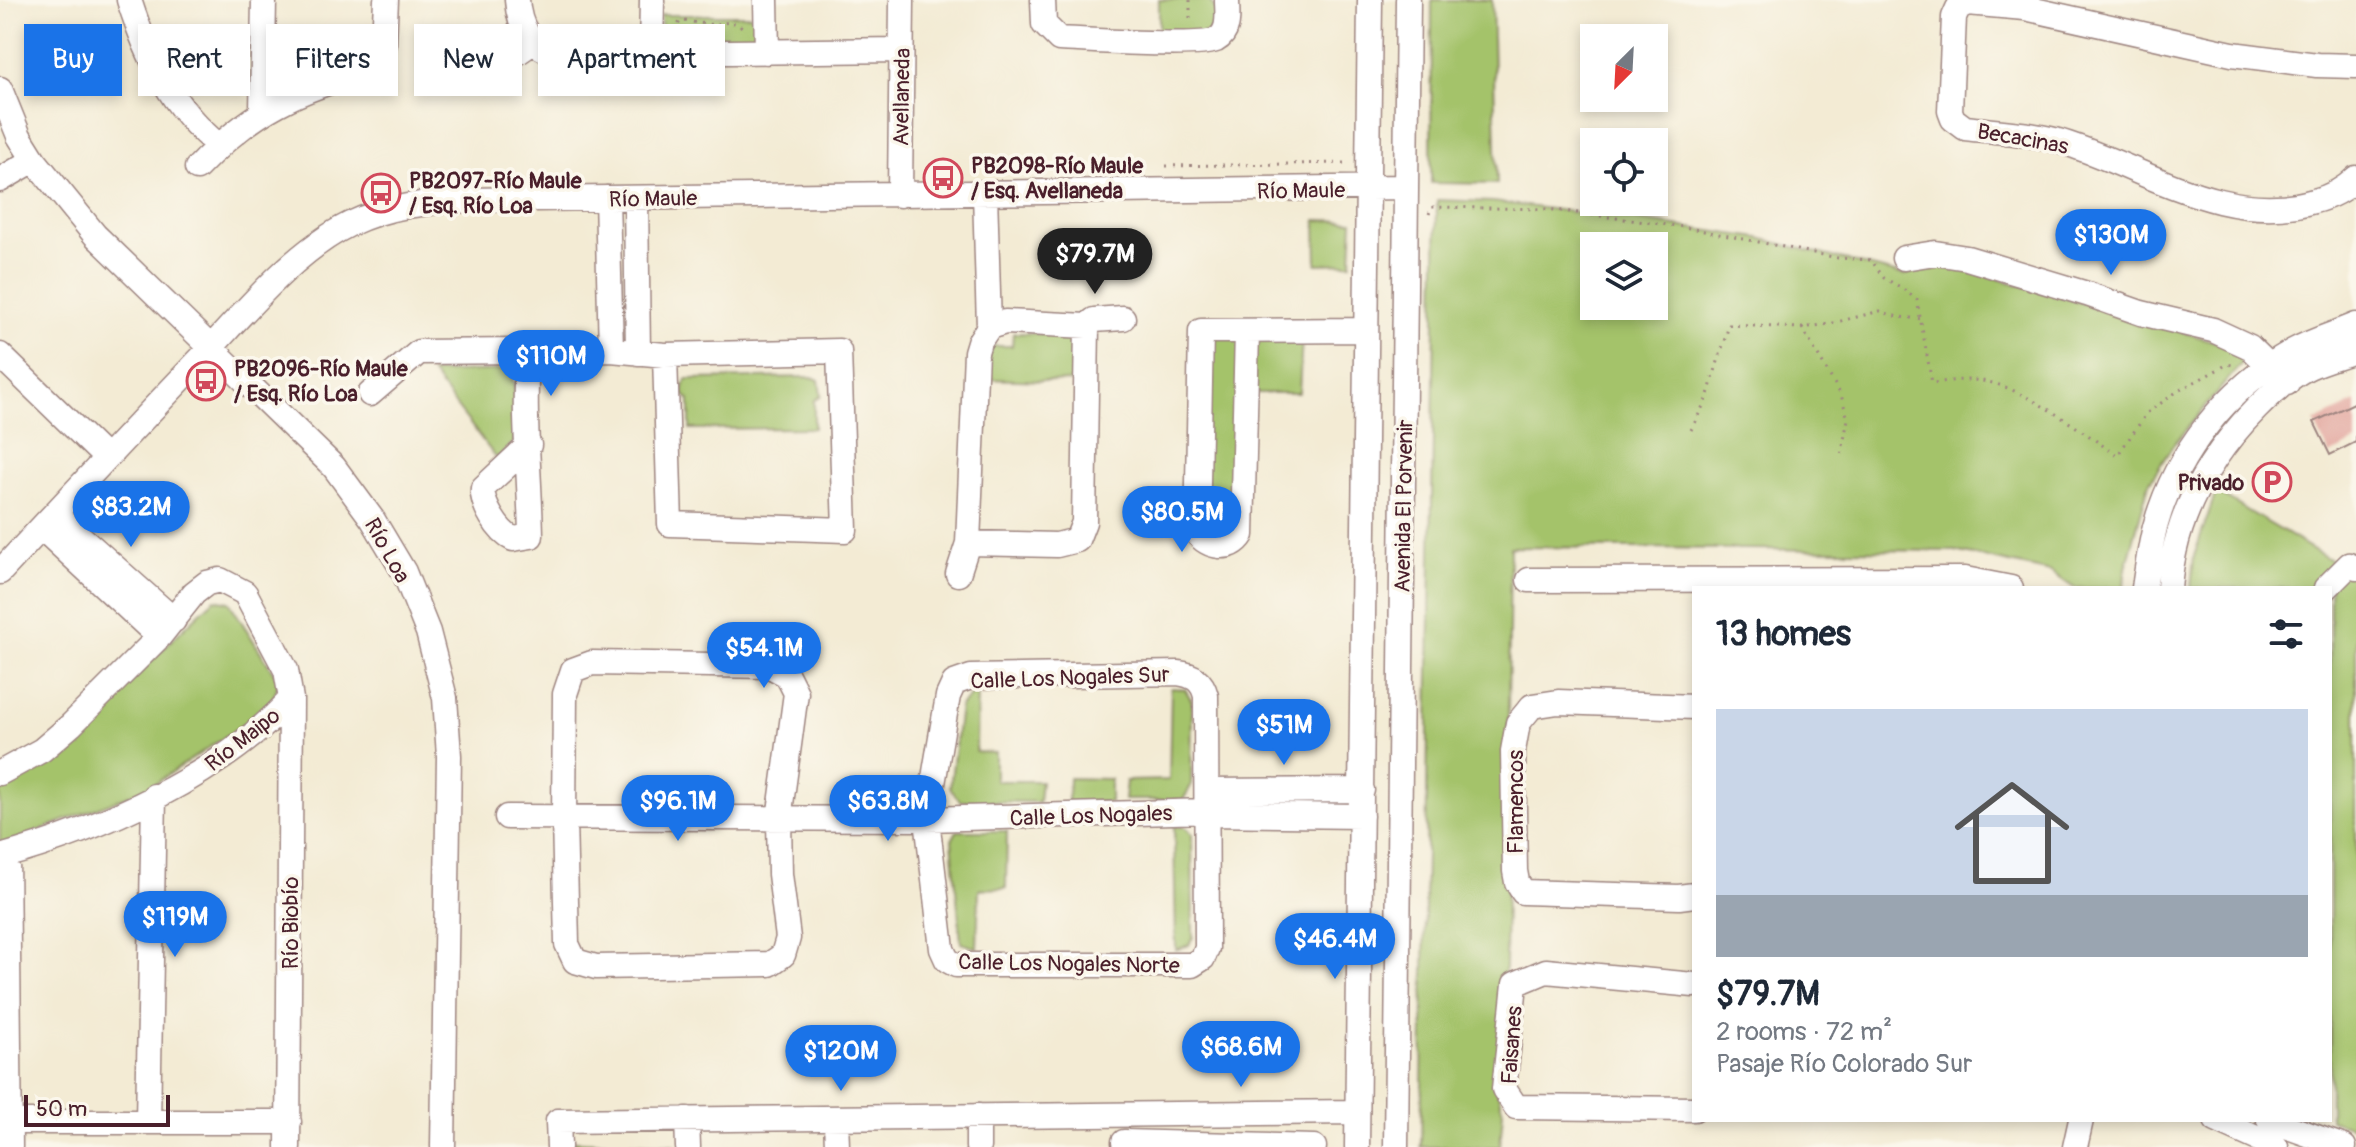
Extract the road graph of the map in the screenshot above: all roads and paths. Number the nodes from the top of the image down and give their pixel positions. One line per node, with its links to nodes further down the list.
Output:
1 (129, 0): 22 (street)
2 (264, 0): 21 (street)
3 (386, 0): 21 (street)
4 (517, 0): 13 (street)
5 (652, 0): 12 (street)
6 (766, 0): 18 (street)
7 (902, 0): 16 (street, Avellaneda)
8 (1043, 0): 9 (street)
9 (1227, 0)
10 (1370, 0): 30 (street, Avenida El Porvenir)
11 (1408, 0): 29 (street, Avenida El Porvenir)
12 (652, 24)
13 (533, 42): 14 (street); 15 (street)
14 (538, 45)
15 (522, 50)
16 (901, 50): 18 (street); 32 (street, Avellaneda)
17 (725, 52): 18 (street)
18 (767, 52)
19 (2356, 66): 27 (street, Becacinas)
20 (0, 89): 23 (street, Río Loa)
21 (262, 111): 22 (street)
22 (218, 145): 26 (street)
23 (34, 160): 28 (street); 45 (street, Río Loa)
24 (1349, 163): 25 (path)
25 (1166, 166)
26 (197, 168)
27 (2356, 178)
28 (0, 180)
29 (1406, 187): 30 (street, Río Maule); 84 (street, Avenida El Porvenir)
30 (1367, 189): 31 (street, Río Maule); 43 (street, Avenida El Porvenir)
31 (985, 193): 32 (street, Río Maule); 41 (street)
32 (900, 195): 34 (street, Río Maule)
33 (607, 198): 34 (street, Río Maule); 45 (street, Río Maule); 46 (street)
34 (636, 198): 49 (street)
35 (1427, 217): 38 (path)
36 (1904, 258): 52 (street)
37 (1123, 318): 40 (street)
38 (1923, 319): 42 (path); 52 (path)
39 (2356, 325): 52 (street)
40 (1087, 326): 41 (street); 59 (street)
41 (989, 327): 59 (street)
42 (1802, 328): 54 (path); 56 (path)
43 (1366, 330): 44 (street); 72 (street, Avenida El Porvenir)
44 (1247, 332): 44 (street)
45 (210, 349): 57 (street, Río Maule); 102 (street, Río Loa)
46 (611, 350): 48 (street); 49 (street)
47 (2356, 350): 52 (street)
48 (528, 351): 53 (street); 55 (street)
49 (638, 353): 51 (street)
50 (0, 355): 57 (street)
51 (665, 355): 51 (street)
52 (2271, 375): 65 (street); 66 (street)
53 (370, 394)
54 (1691, 430)
55 (529, 445)
56 (1841, 456)
57 (106, 458): 58 (street, Río Maule)
58 (49, 521): 60 (street, Río Maule); 68 (street)
59 (968, 543): 62 (street)
60 (1, 568)
61 (2356, 568): 67 (street)
62 (958, 574)
63 (1529, 580): 64 (street)
64 (2001, 586)
65 (2144, 586)
66 (2169, 586)
67 (2328, 586)
68 (167, 628): 69 (street, Río Maipo); 71 (street, Río Maipo)
69 (291, 699): 73 (street, Río Maipo); 94 (street, Río Biobío)
70 (1692, 707): 81 (street, Flamencos)
71 (0, 773)
72 (1362, 790): 74 (street, Calle Los Nogales); 75 (street, Avenida El Porvenir)
73 (154, 796): 80 (street, Río Maipo); 93 (street)
74 (1207, 806): 75 (street, Calle Los Nogales); 79 (street, Calle Los Nogales); 79 (street, Calle Los Nogales Sur); 79 (street, Calle Los Nogales Norte)
75 (1361, 816): 83 (street, Avenida El Porvenir)
76 (507, 817): 77 (street, Calle Los Nogales)
77 (564, 819): 78 (street, Calle Los Nogales); 78 (street); 78 (street)
78 (779, 819): 79 (street, Calle Los Nogales)
79 (927, 819)
80 (3, 856): 92 (street)
81 (1692, 895)
82 (1692, 985): 85 (street, Faisanes)
83 (1359, 1012): 84 (street); 86 (street, Avenida El Porvenir)
84 (1397, 1013): 109 (street, Avenida El Porvenir)
85 (1692, 1109)
86 (1357, 1112): 87 (street); 108 (street, Avenida El Porvenir)
87 (1204, 1113): 88 (street); 99 (street)
88 (1125, 1114): 89 (street); 98 (street)
89 (978, 1116): 90 (street); 106 (street)
90 (836, 1118): 91 (street); 105 (street)
91 (687, 1119): 103 (street); 104 (street)
92 (9, 1122): 93 (street); 100 (street)
93 (148, 1122): 94 (street)
94 (289, 1122): 101 (street, Río Biobío)
95 (2081, 1122): 110 (street)
96 (2220, 1122): 111 (street)
97 (2275, 1122): 112 (street)
98 (1124, 1145): 99 (street)
99 (1202, 1146): 107 (street)
100 (10, 1147)
101 (288, 1147)
102 (443, 1147)
103 (559, 1147)
104 (688, 1147)
105 (837, 1147)
106 (978, 1147)
107 (1314, 1147)
108 (1357, 1147)
109 (1396, 1147)
110 (2075, 1147)
111 (2276, 1147)
112 (2344, 1147)

